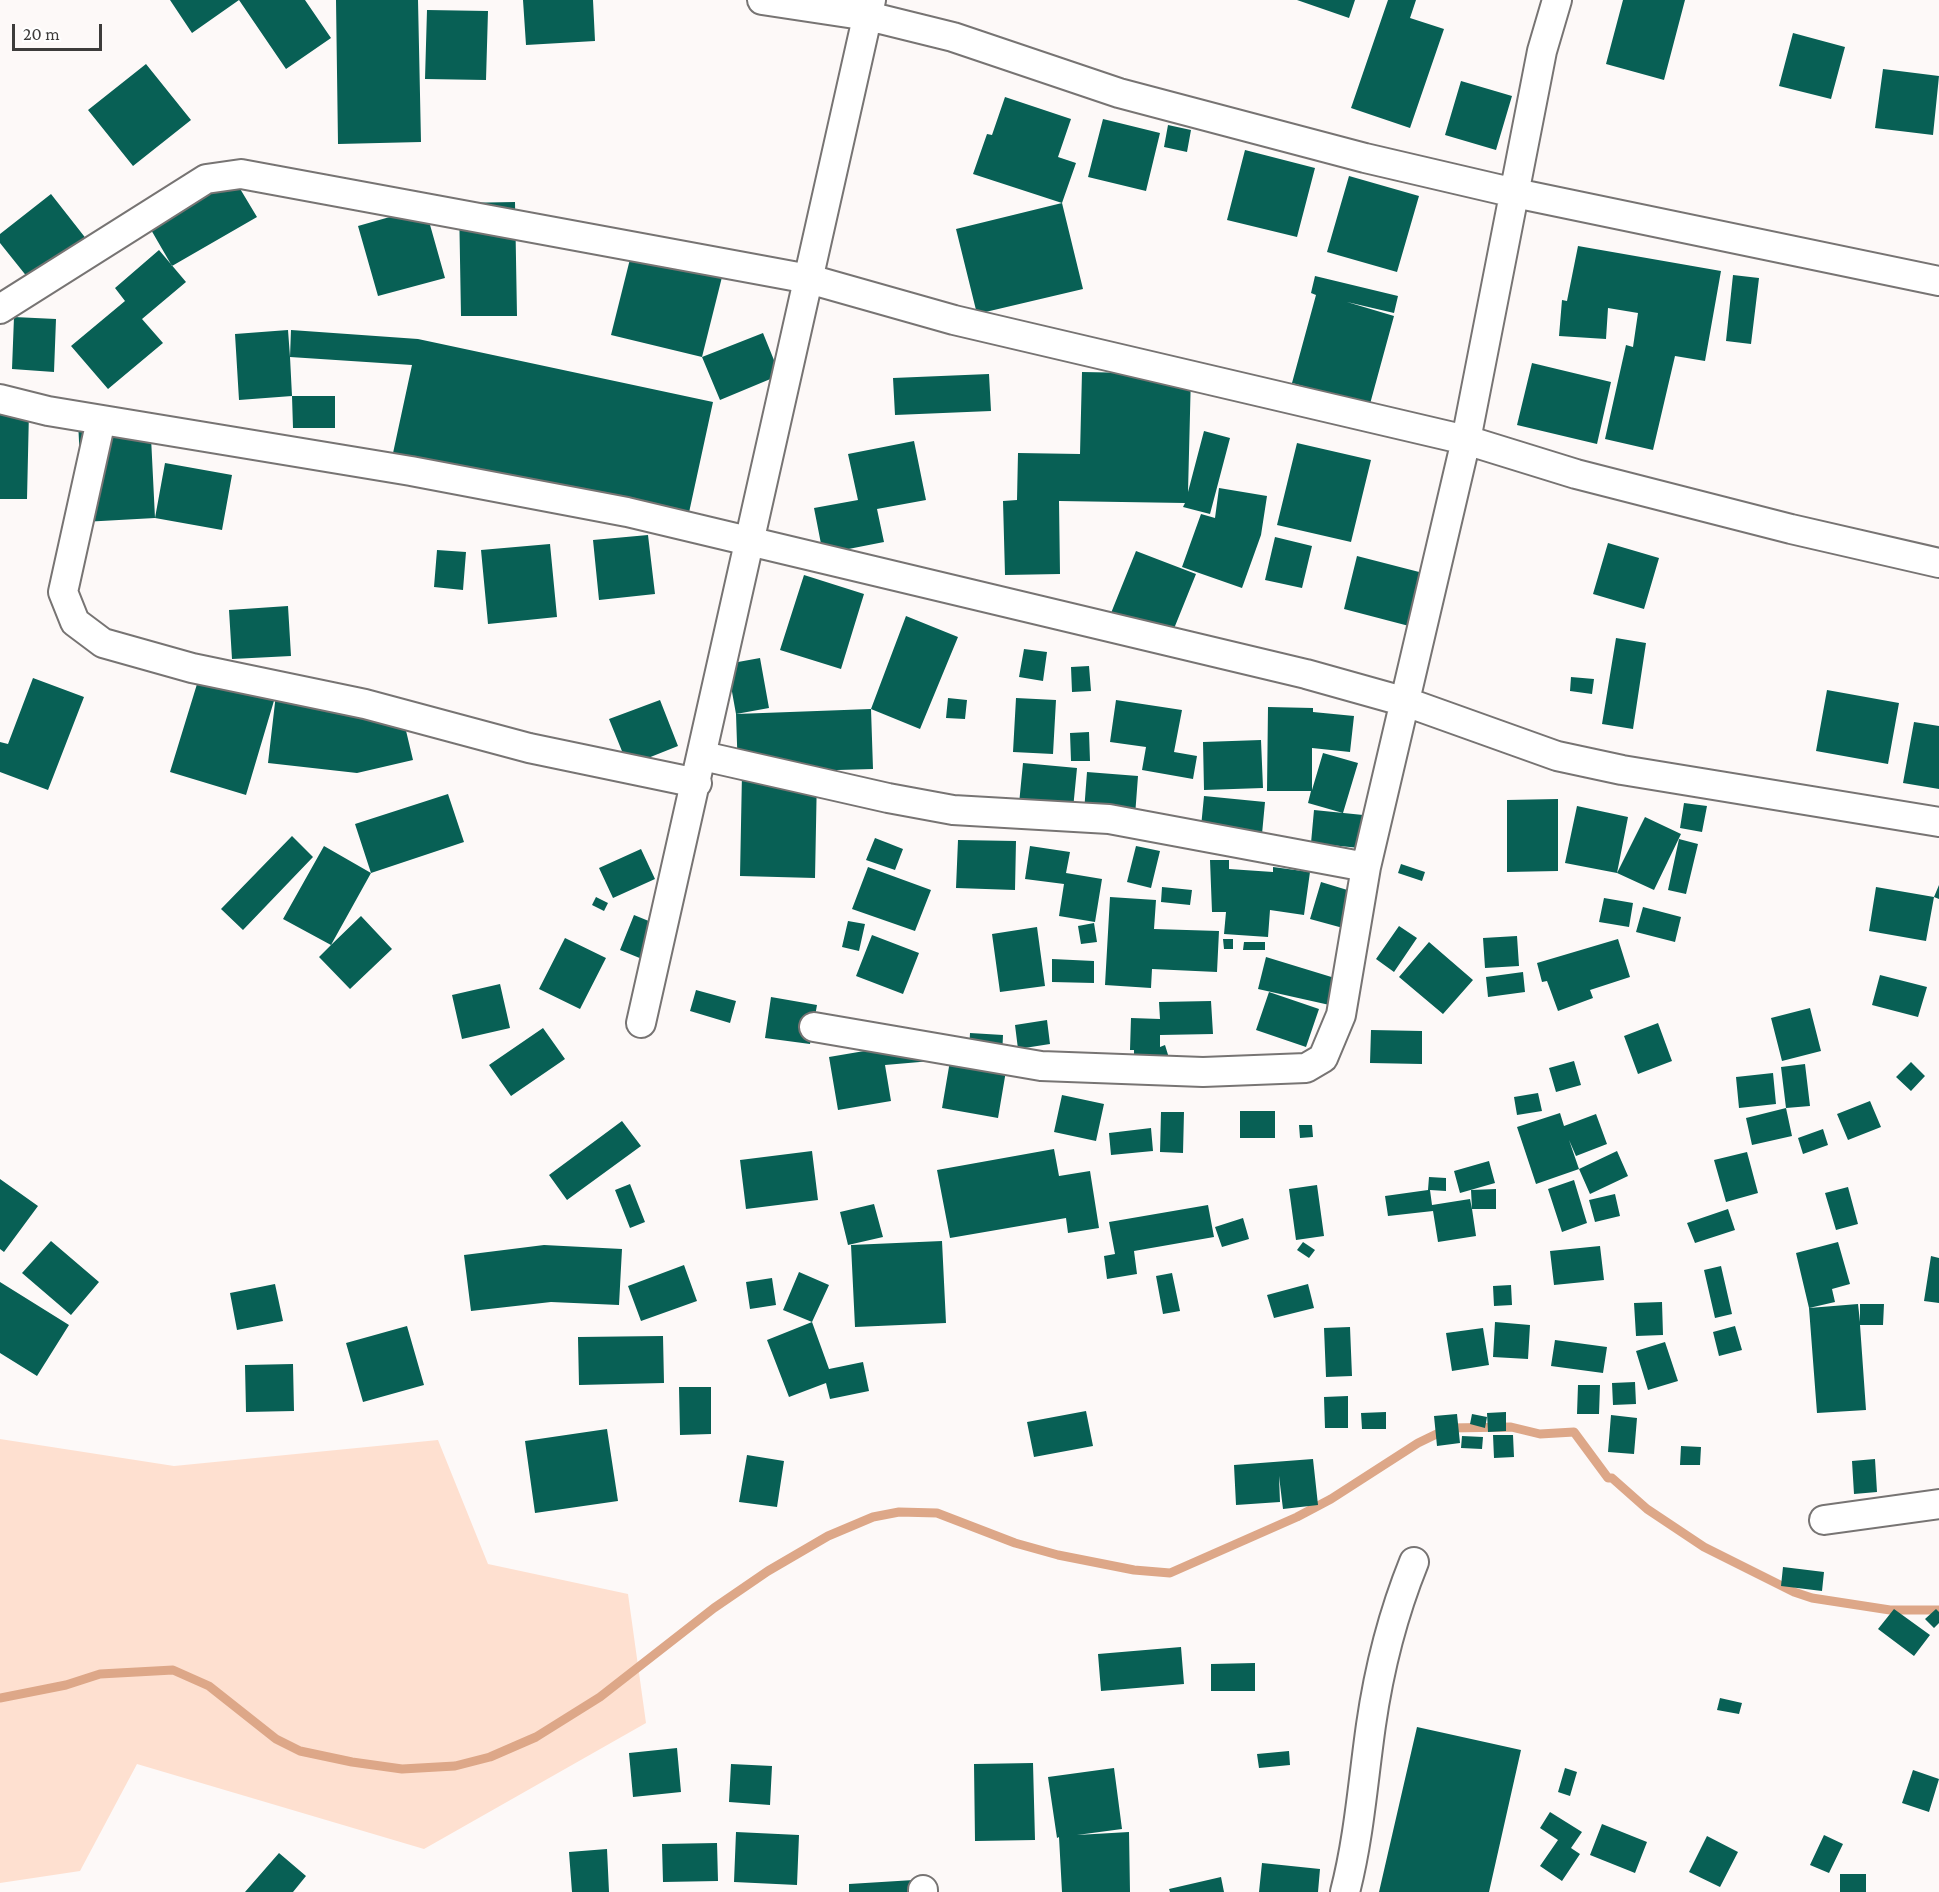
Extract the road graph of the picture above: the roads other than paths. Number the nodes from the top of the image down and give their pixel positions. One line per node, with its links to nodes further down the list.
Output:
1 (762, 0): 3 (street)
2 (1557, 0): 4 (street)
3 (869, 8): 4 (street); 5 (street)
4 (1515, 193): 6 (street); 10 (street)
5 (808, 279): 7 (street); 10 (street); 11 (street)
6 (1939, 280)
7 (0, 309)
8 (0, 399): 9 (street)
9 (101, 420): 11 (street); 14 (street)
10 (1466, 440): 12 (street); 13 (street)
11 (750, 540): 13 (street); 14 (street)
12 (1939, 563)
13 (1406, 702): 15 (street); 16 (street)
14 (700, 770): 16 (street); 17 (street)
15 (1939, 822)
16 (1366, 867): 18 (street)
17 (641, 1023)
18 (814, 1027)
19 (1939, 1504): 20 (street)
20 (1824, 1520)
21 (1414, 1562): 22 (street)
22 (1345, 1892)

